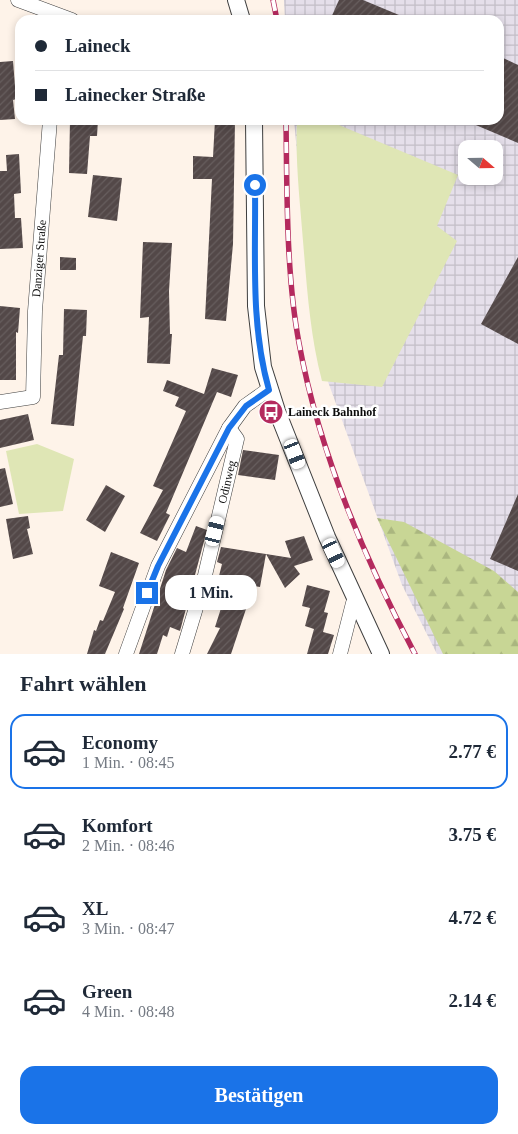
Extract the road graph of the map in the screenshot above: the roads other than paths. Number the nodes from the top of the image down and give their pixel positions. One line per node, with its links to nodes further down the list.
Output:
1 (18, 0): 3 (street)
2 (236, 0): 4 (street)
3 (56, 15)
4 (240, 15)
5 (50, 125): 8 (street, Danziger Straße)
6 (254, 125): 7 (street)
7 (269, 390): 9 (street); 10 (street)
8 (0, 402)
9 (229, 428): 11 (street); 12 (street, Odinweg)
10 (356, 600): 13 (street); 14 (street)
11 (126, 654)
12 (182, 654)
13 (340, 654)
14 (381, 654)

